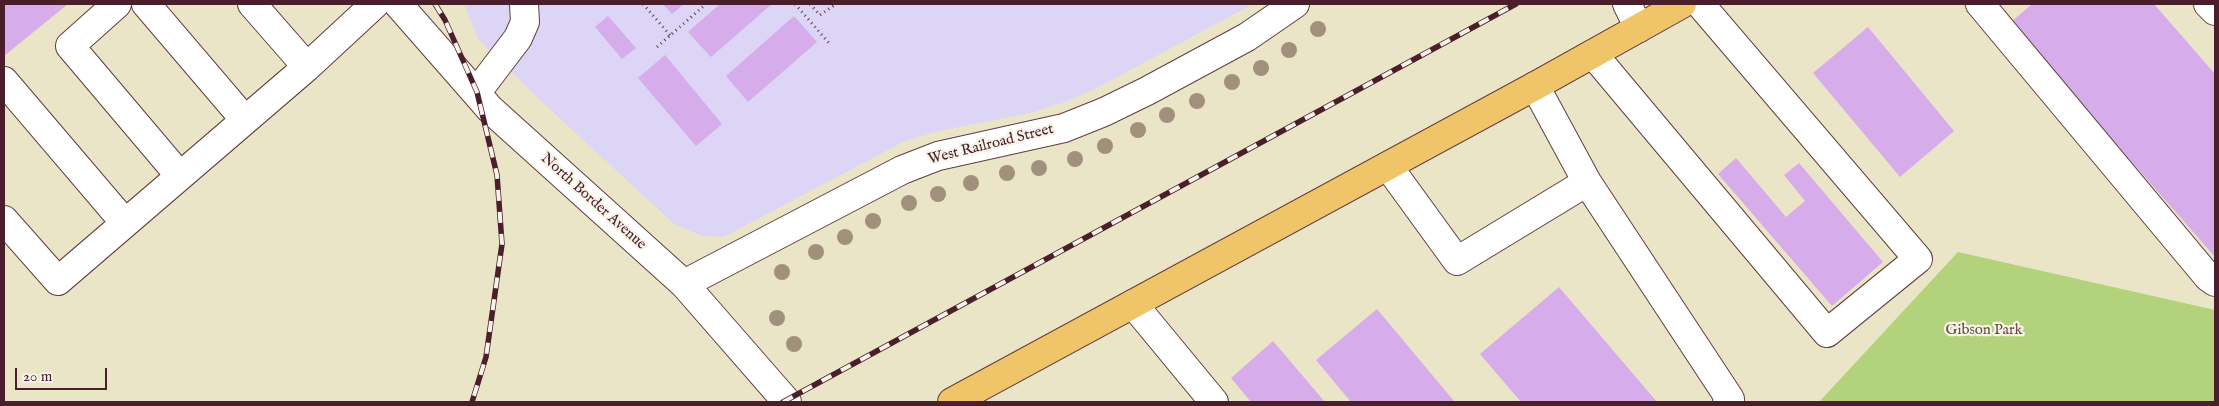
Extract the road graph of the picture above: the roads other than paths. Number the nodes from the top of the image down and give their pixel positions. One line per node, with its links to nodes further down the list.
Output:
1 (117, 4): 22 (street)
2 (146, 4): 20 (street)
3 (252, 4): 16 (street)
4 (375, 4): 16 (street)
5 (398, 4): 19 (street, North Border Avenue)
6 (524, 4): 19 (street)
7 (1295, 4): 27 (street, West Railroad Street)
8 (1627, 4): 14 (street)
9 (1682, 4): 14 (main road)
10 (1700, 4): 15 (street)
11 (1980, 4): 26 (street)
12 (2208, 4): 13 (street)
13 (2215, 11)
14 (1640, 28): 15 (main road)
15 (1593, 54): 18 (main road)
16 (307, 67): 20 (street)
17 (4, 81): 25 (street)
18 (1536, 86): 21 (main road); 23 (street)
19 (477, 92): 27 (street, North Border Avenue)
20 (245, 120): 22 (street)
21 (1388, 166): 23 (street); 28 (main road)
22 (180, 176): 25 (street)
23 (1587, 182): 32 (street)
24 (4, 220): 25 (street)
25 (125, 223)
26 (2215, 282)
27 (684, 284): 29 (street, North Border Avenue)
28 (1133, 304): 30 (main road); 31 (street)
29 (787, 402)
30 (952, 402)
31 (1214, 402)
32 (1727, 402)

